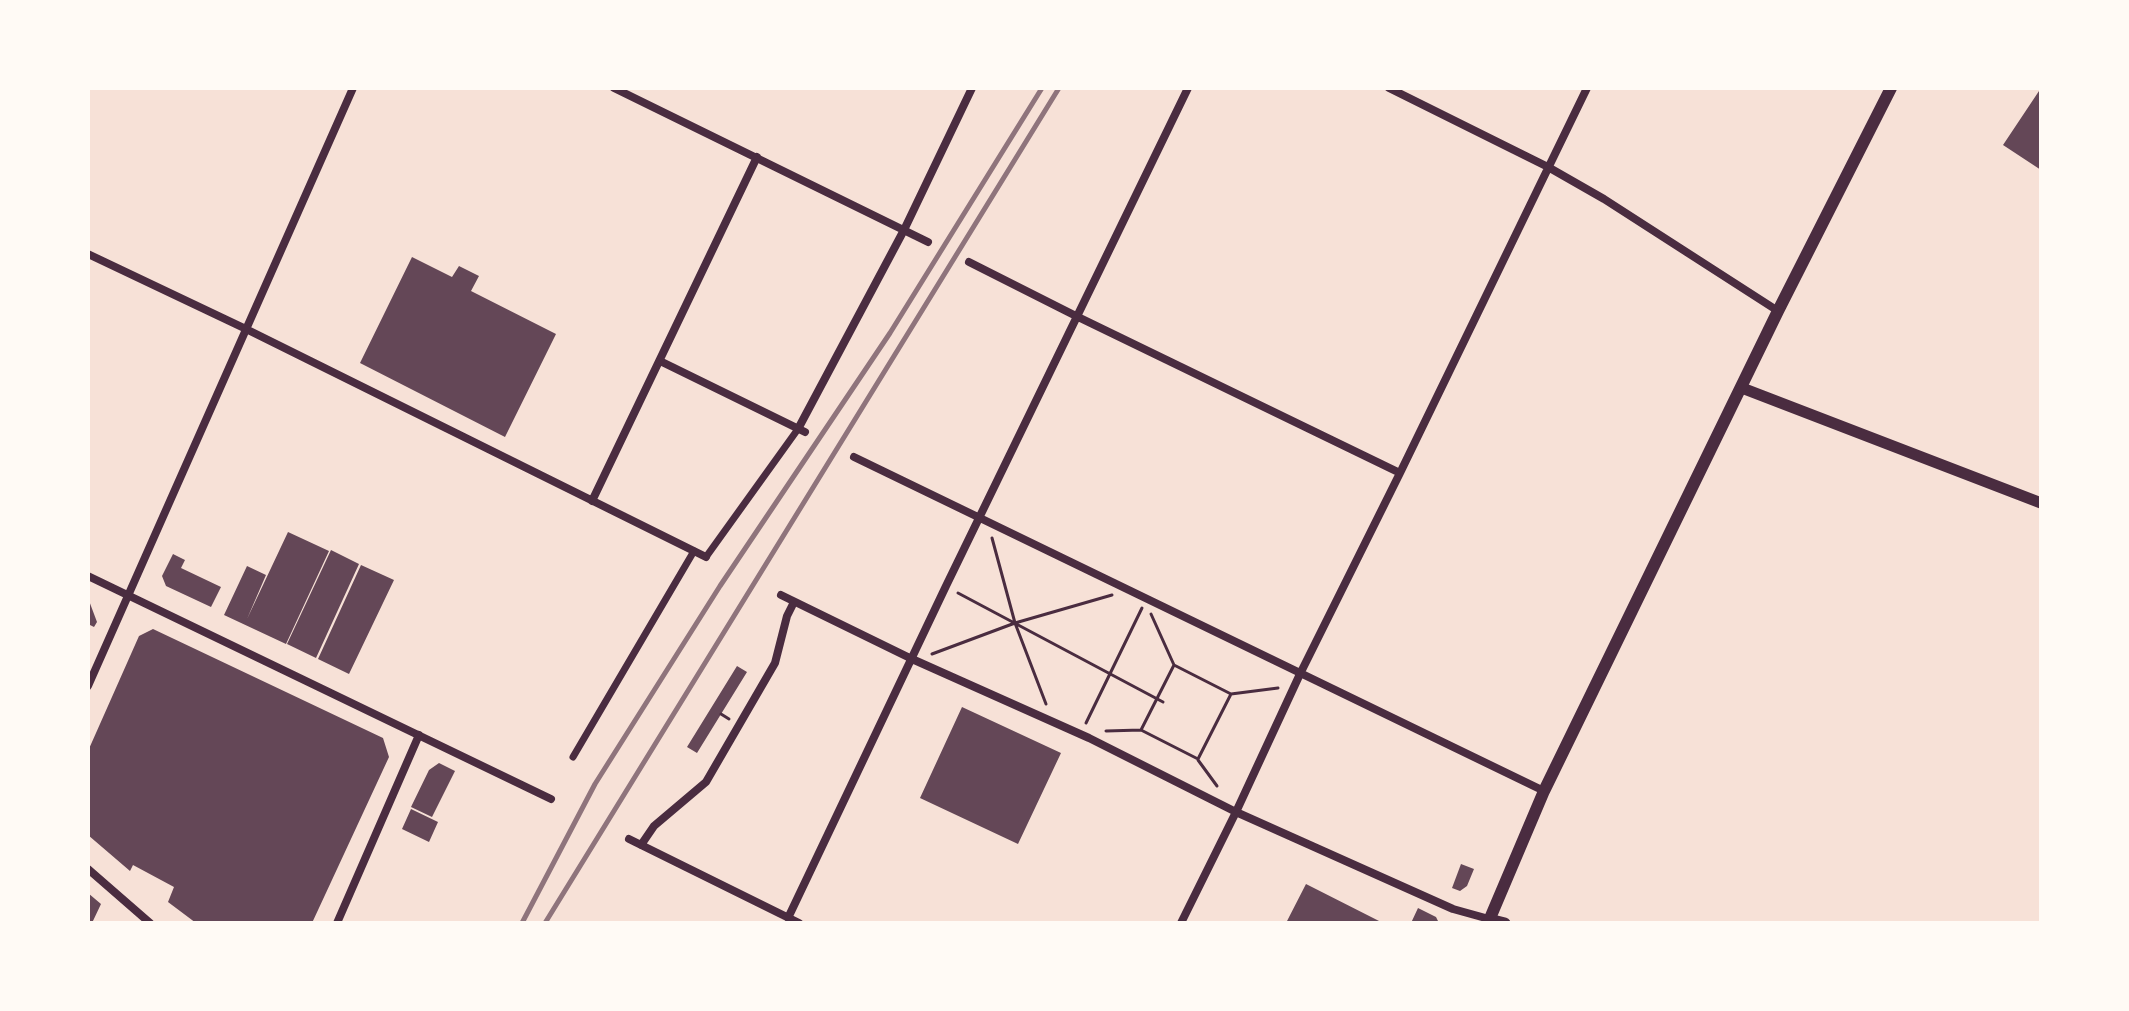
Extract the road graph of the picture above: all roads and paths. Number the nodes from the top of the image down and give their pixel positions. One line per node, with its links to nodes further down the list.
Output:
1 (353, 88): 16 (street)
2 (614, 88): 8 (street)
3 (972, 88): 10 (street)
4 (1188, 88): 15 (street)
5 (1389, 88): 9 (street)
6 (1587, 88): 9 (street)
7 (1891, 88): 14 (main road)
8 (757, 157): 10 (street); 17 (street)
9 (1548, 167): 14 (street); 21 (street)
10 (904, 230): 11 (street); 19 (street)
11 (928, 242)
12 (88, 254): 16 (street)
13 (969, 262): 15 (street)
14 (1778, 311): 18 (main road)
15 (1076, 316): 21 (street); 24 (street)
16 (246, 329): 22 (street); 31 (street)
17 (660, 361): 19 (street); 22 (street)
18 (1742, 388): 23 (street); 52 (main road)
19 (802, 430): 26 (street)
20 (854, 457): 24 (street)
21 (1400, 473): 39 (street)
22 (592, 501): 25 (street)
23 (2041, 503)
24 (980, 518): 28 (street); 29 (street); 35 (path)
25 (694, 551): 26 (street); 49 (street)
26 (706, 557)
27 (88, 576): 31 (street)
28 (946, 586): 35 (path); 36 (street)
29 (1120, 586): 32 (street); 35 (path)
30 (781, 595): 33 (street)
31 (128, 596): 40 (street); 47 (street)
32 (1147, 599): 34 (street); 38 (path)
33 (794, 602): 36 (street); 56 (street)
34 (1156, 604): 37 (path); 39 (street)
35 (1015, 623): 36 (path); 38 (path); 45 (path)
36 (912, 659): 45 (street); 58 (street)
37 (1174, 665): 42 (path); 43 (path)
38 (1109, 674): 43 (path); 48 (path)
39 (1300, 674): 52 (street); 54 (street)
40 (88, 686)
41 (1278, 688): 42 (path)
42 (1231, 694): 50 (path)
43 (1157, 698): 44 (path); 46 (path)
44 (1163, 702)
45 (1047, 719): 48 (street)
46 (1141, 730): 48 (path); 50 (path)
47 (419, 735): 53 (street); 61 (street)
48 (1085, 736): 54 (street)
49 (573, 757)
50 (1198, 759): 51 (path)
51 (1221, 791)
52 (1544, 791): 59 (main road)
53 (551, 799)
54 (1236, 812): 59 (street); 63 (street)
55 (629, 839): 56 (street)
56 (641, 845): 58 (street)
57 (88, 869): 60 (street)
58 (788, 918): 62 (street)
59 (1488, 921): 64 (street)
60 (150, 923)
61 (337, 923)
62 (799, 923)
63 (1181, 923)
64 (1505, 923)

